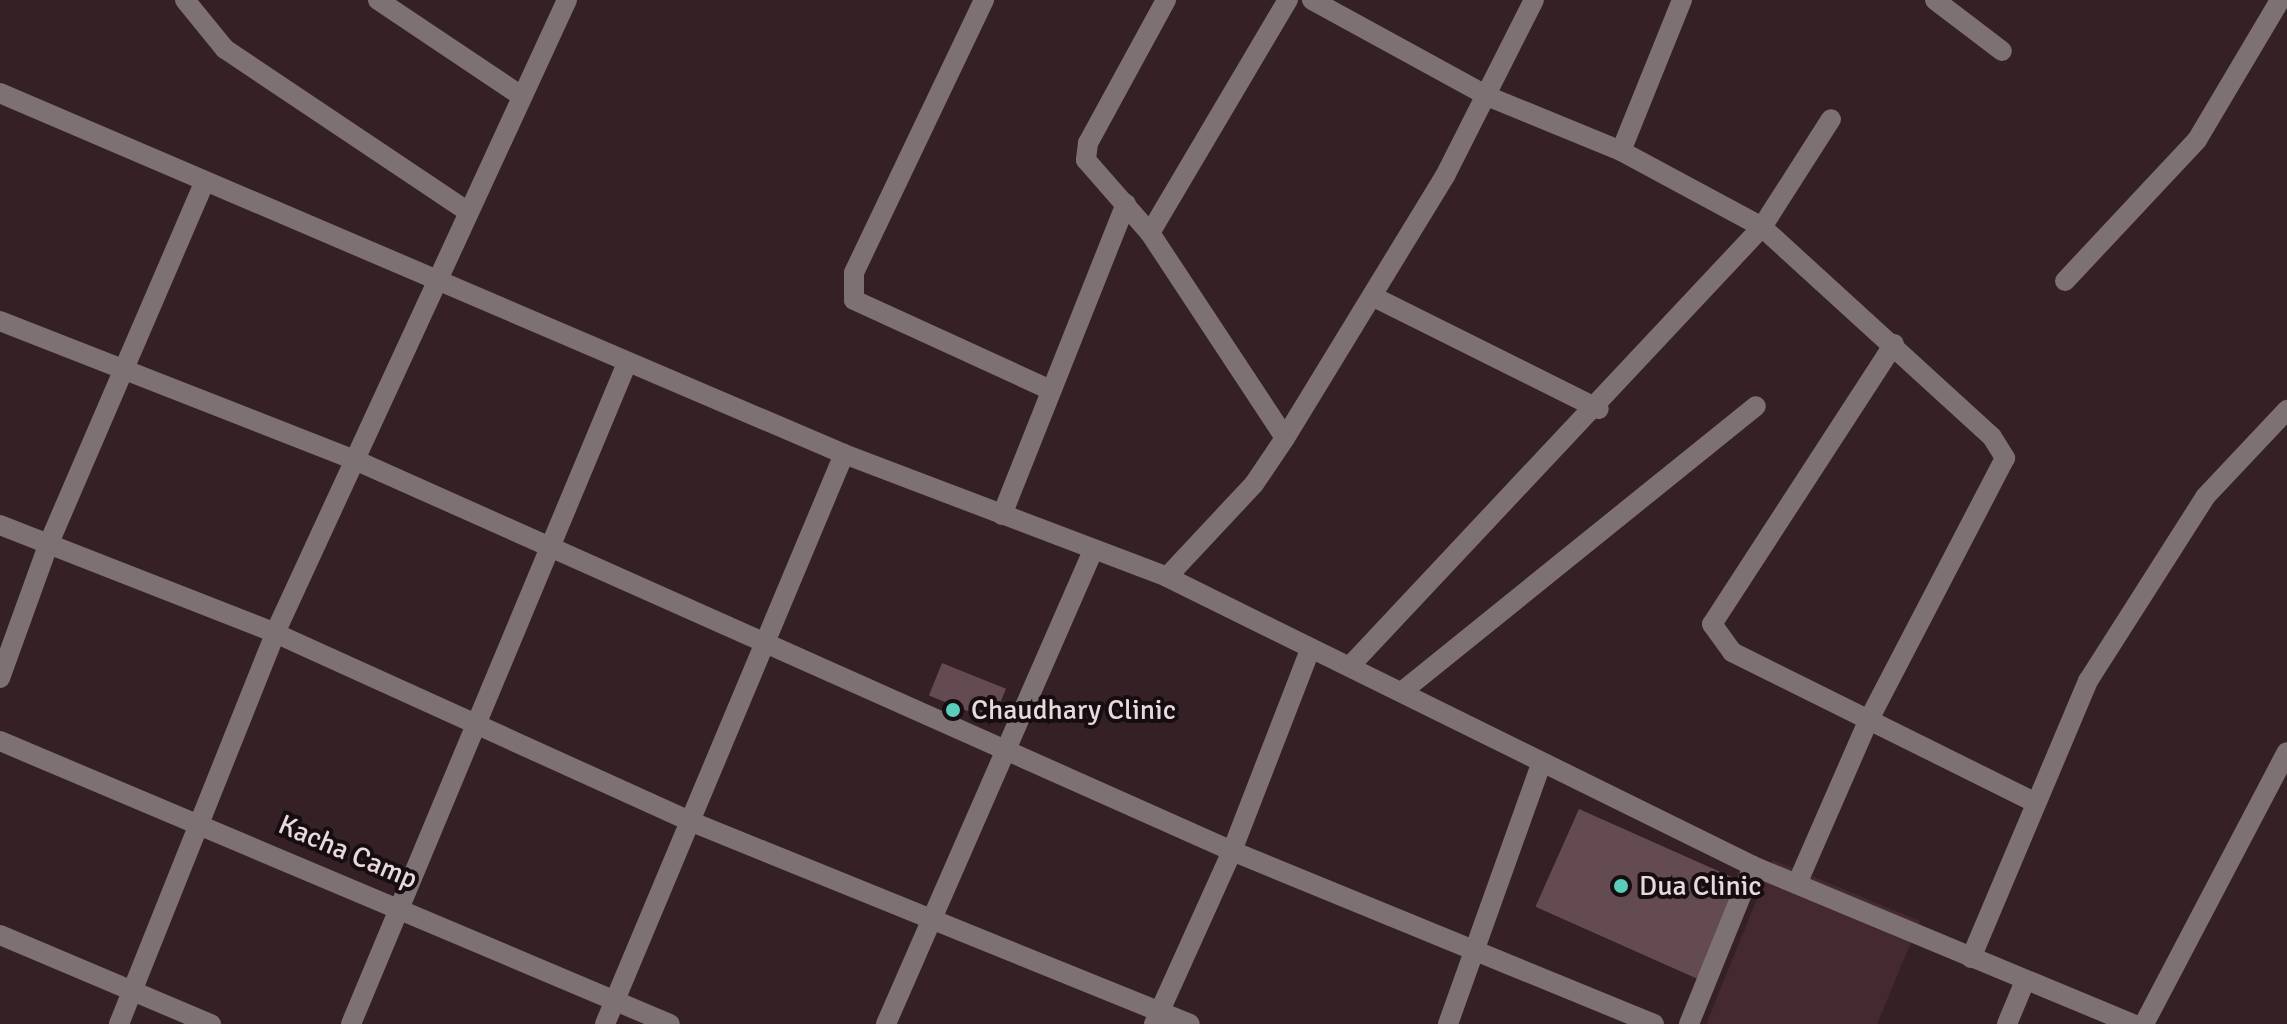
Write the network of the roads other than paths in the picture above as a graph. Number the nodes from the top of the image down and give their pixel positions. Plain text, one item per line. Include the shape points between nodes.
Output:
1 (185, 0) edge
2 (378, 0) edge
3 (567, 0) edge
4 (984, 0) edge
5 (1166, 0) edge
6 (1288, 0) edge
7 (1312, 0) edge
8 (1534, 0) edge
9 (1682, 0) edge
10 (1935, 0) edge
11 (2280, 0) edge
12 (2002, 51) dead end
13 (0, 93) edge
14 (520, 95) junction
15 (1487, 96) junction
16 (1831, 119) dead end
17 (1621, 151) junction
18 (203, 185) junction
19 (1126, 204) junction
20 (464, 209) junction
21 (1762, 227) junction
22 (1150, 233) junction
23 (431, 281) junction
24 (2065, 281) dead end
25 (1374, 297) junction
26 (0, 321) edge
27 (1894, 344) junction
28 (627, 363) junction
29 (128, 370) junction
30 (1051, 390) junction
31 (1756, 406) dead end
32 (1599, 409) junction
33 (2287, 410) edge
34 (1285, 438) junction
35 (844, 454) junction
36 (355, 460) junction
37 (1002, 515) junction
38 (0, 525) edge
39 (49, 543) junction
40 (550, 548) junction
41 (1092, 553) junction
42 (1167, 577) junction
43 (275, 633) junction
44 (764, 642) junction
45 (1309, 652) junction
46 (1350, 666) junction
47 (0, 678) edge
48 (1404, 690) junction
49 (1869, 719) junction
50 (477, 726) junction
51 (0, 741) edge
52 (1006, 749) junction
53 (2287, 752) edge
54 (1541, 764) junction
55 (2036, 803) junction
56 (692, 822) junction
57 (204, 823) junction
58 (1232, 851) junction
59 (1753, 866) junction
60 (1797, 884) junction
61 (403, 905) junction
62 (926, 920) junction
63 (0, 935) edge
64 (1478, 953) junction
65 (1971, 958) junction
66 (2025, 981) junction
67 (132, 990) junction
68 (617, 997) junction
69 (1156, 1017) edge
70 (119, 1024) edge
71 (211, 1024) edge
72 (351, 1024) edge
73 (605, 1024) edge
74 (670, 1024) edge
75 (886, 1024) edge
76 (1190, 1024) edge
77 (1448, 1024) edge
78 (1654, 1024) edge
79 (1689, 1024) edge
80 (2007, 1024) edge
81 (2133, 1024) edge
82 (2144, 1024) edge

1 - 20 street via 225,49
2 - 14 street
3 - 14 street
4 - 30 street via 854,273 854,300
5 - 19 street via 1088,143 1086,160
6 - 22 street
7 - 15 street
8 - 15 street
9 - 17 street
10 - 12 street
11 - 24 street via 2197,140
13 - 18 street
14 - 20 street
15 - 17 street
15 - 25 street
16 - 21 street
17 - 21 street
18 - 23 street
18 - 29 street
19 - 22 street
19 - 30 street
20 - 23 street
21 - 27 street
21 - 32 street
22 - 34 street
23 - 28 street
23 - 36 street
25 - 32 street
25 - 34 street
26 - 29 street
27 - 49 street via 1992,437 2005,458
27 - 49 street via 1712,624 1732,652
28 - 35 street
28 - 40 street
29 - 36 street
29 - 39 street
30 - 37 street
31 - 48 street
32 - 46 street
33 - 55 street via 2229,466 2196,510 2088,681
34 - 42 street via 1254,484
35 - 37 street
35 - 44 street
36 - 40 street
36 - 43 street
37 - 41 street
38 - 39 street
39 - 43 street
39 - 47 street
40 - 44 street
40 - 50 street
41 - 42 street
41 - 52 street
42 - 45 street
43 - 50 street
43 - 57 street
44 - 52 street
44 - 56 street
45 - 46 street
45 - 58 street
46 - 48 street
48 - 54 street
49 - 55 street
49 - 60 street
50 - 56 street
50 - 61 street
51 - 57 street, Kacha Camp
52 - 58 street
52 - 62 street
53 - 82 street
54 - 59 street
54 - 64 street
55 - 65 street
56 - 62 street
56 - 68 street
57 - 61 street, Kacha Camp
57 - 67 street
58 - 64 street
58 - 69 street
59 - 60 street
59 - 79 street
60 - 65 street
61 - 68 street, Kacha Camp
61 - 72 street
62 - 69 street
62 - 75 street
63 - 67 street
64 - 77 street
64 - 78 street
65 - 66 street
66 - 80 street
66 - 81 street
67 - 70 street
67 - 71 street
68 - 73 street
68 - 74 street, Kacha Camp
69 - 76 street

